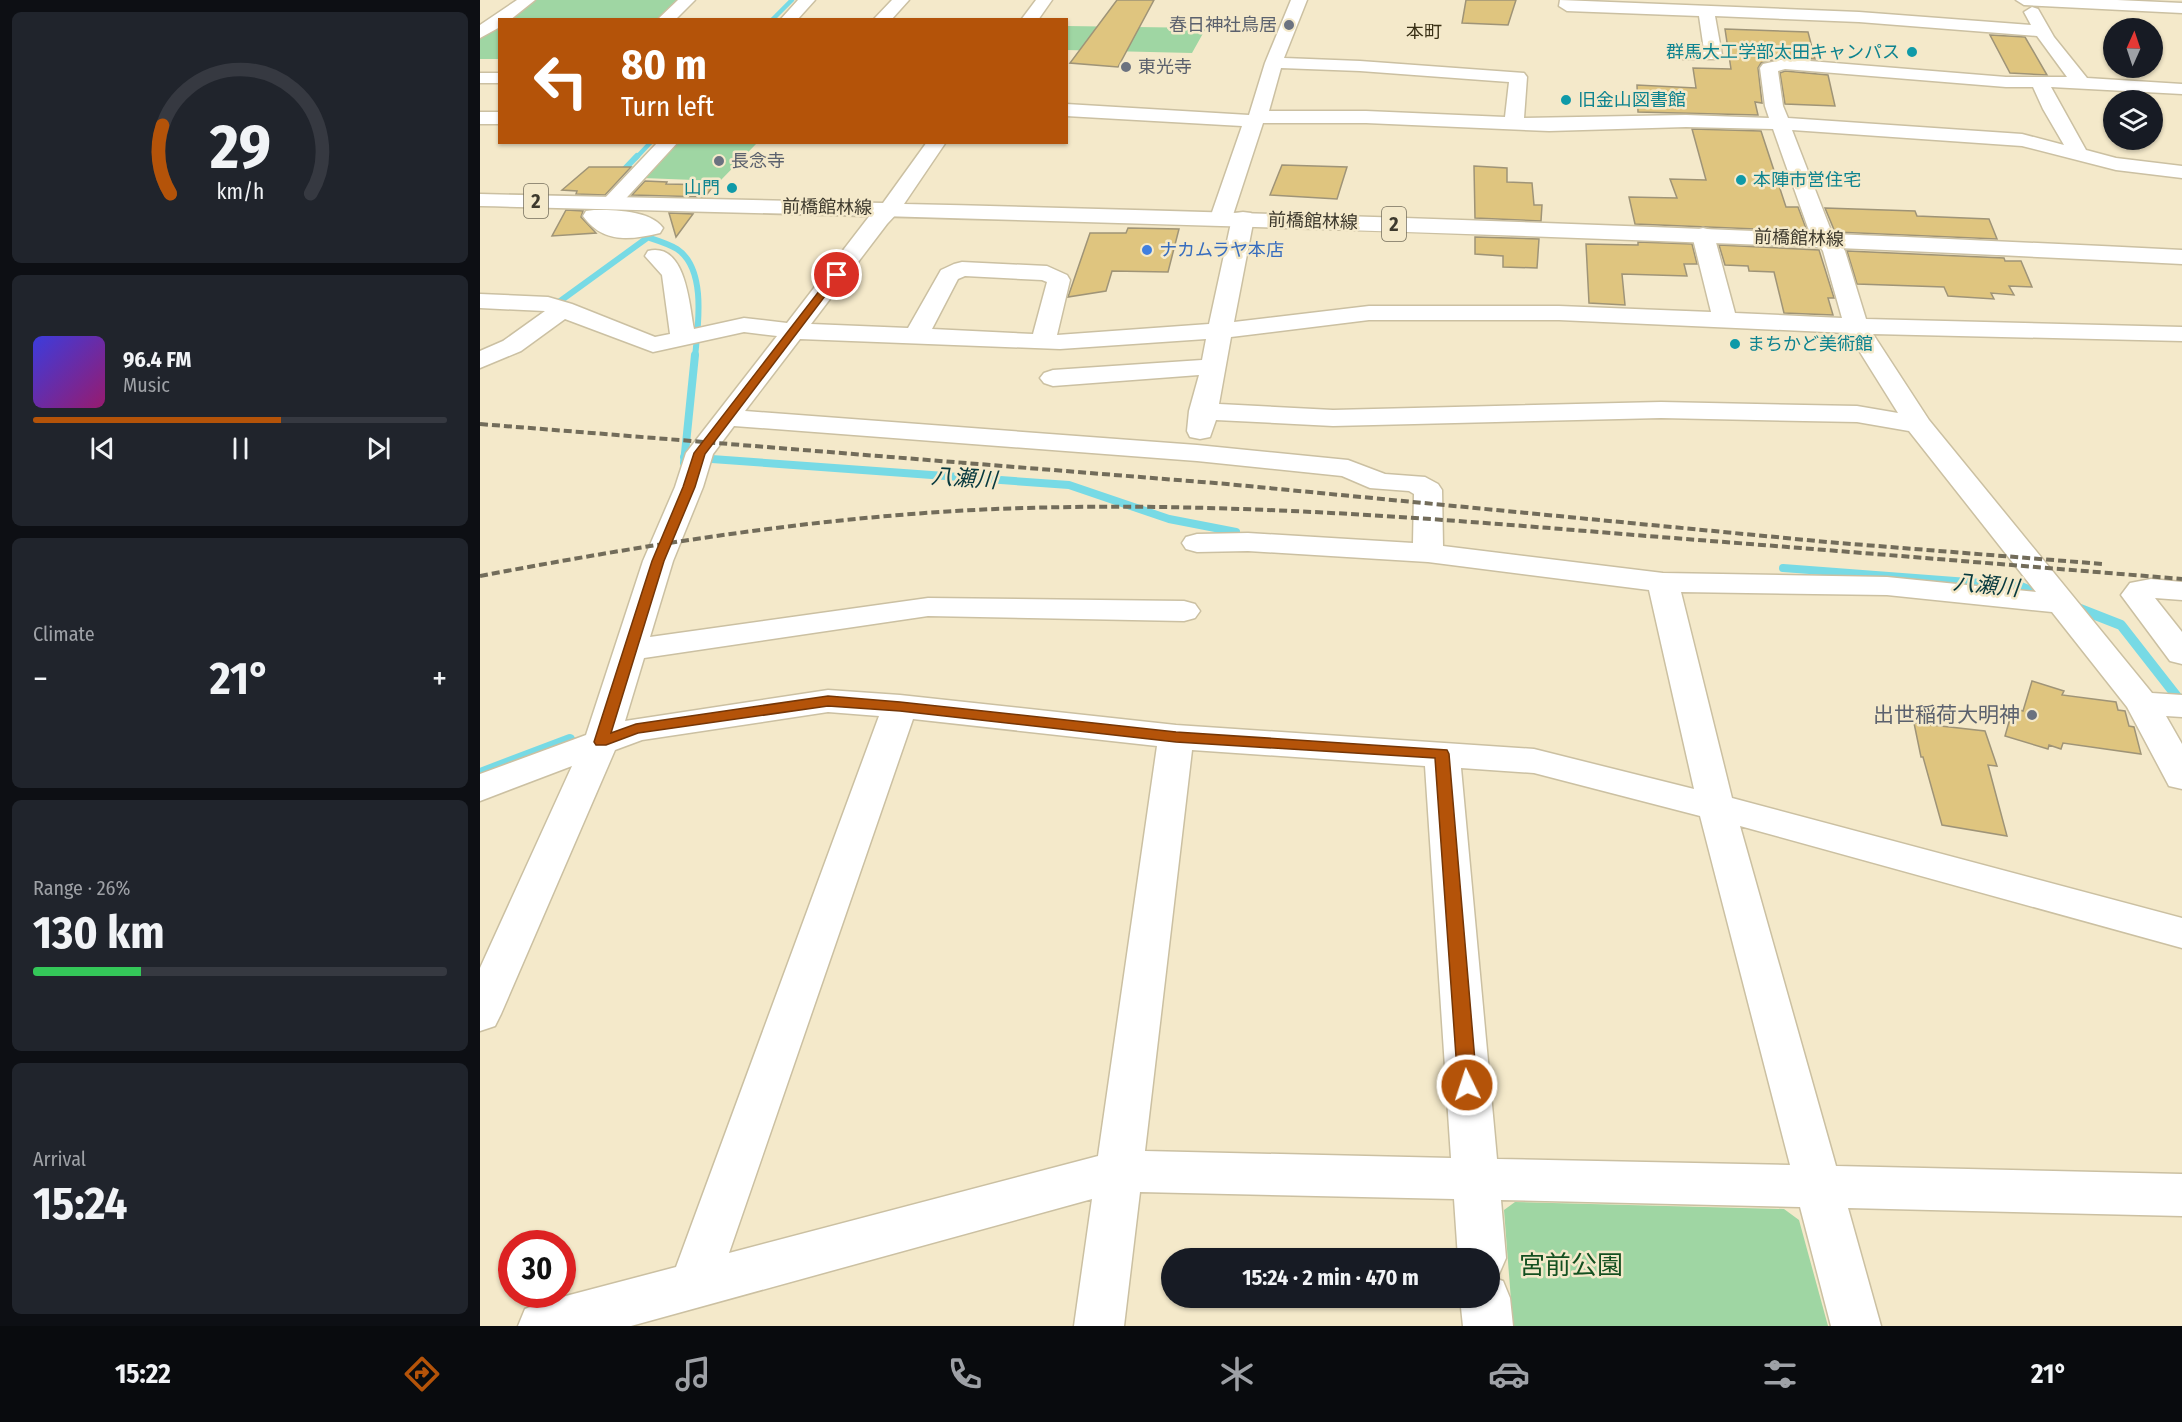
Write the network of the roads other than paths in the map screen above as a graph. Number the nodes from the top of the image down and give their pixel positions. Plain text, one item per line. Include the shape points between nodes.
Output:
1 (527, 0) edge
2 (687, 0) edge
3 (807, 0) edge
4 (901, 0) edge
5 (1044, 0) edge
6 (1299, 0) edge
7 (1568, 0) edge
8 (2024, 0) edge
9 (2182, 8) edge
10 (1706, 11) junction
11 (480, 15) edge
12 (505, 15) junction
13 (501, 18) edge
14 (667, 18) edge
15 (790, 18) edge
16 (883, 18) edge
17 (1030, 18) edge
18 (498, 20) edge
19 (2042, 31) junction
20 (480, 33) edge
21 (1678, 54) dead end
22 (1274, 63) junction
23 (480, 78) edge
24 (498, 78) edge
25 (2040, 82) junction
26 (2081, 83) junction
27 (2182, 89) edge
28 (1068, 110) edge
29 (480, 118) edge
30 (498, 118) edge
31 (1256, 119) junction
32 (1780, 123) junction
33 (1514, 124) junction
34 (667, 144) edge
35 (936, 144) edge
36 (2077, 154) junction
37 (2182, 172) edge
38 (480, 200) edge
39 (601, 206) junction
40 (890, 209) junction
41 (1232, 218) junction
42 (1702, 235) junction
43 (1826, 239) junction
44 (656, 256) dead end
45 (2182, 257) edge
46 (480, 301) edge
47 (556, 307) junction
48 (1725, 321) junction
49 (1856, 326) junction
50 (795, 331) junction
51 (1220, 331) junction
52 (2182, 334) edge
53 (916, 336) junction
54 (683, 339) junction
55 (1040, 341) junction
56 (480, 360) edge
57 (1212, 369) junction
58 (1053, 378) dead end
59 (1202, 411) junction
60 (727, 418) junction
61 (1918, 424) junction
62 (1197, 453) junction
63 (1197, 543) dead end
64 (1428, 553) junction
65 (1663, 582) junction
66 (2182, 591) edge
67 (2062, 604) junction
68 (1184, 611) dead end
69 (631, 650) junction
70 (2182, 654) edge
71 (2162, 704) edge
72 (900, 706) junction
73 (1176, 737) junction
74 (601, 742) junction
75 (1442, 754) junction
76 (2182, 777) edge
77 (480, 788) edge
78 (1716, 807) junction
79 (2182, 933) edge
80 (480, 1014) edge
81 (1119, 1171) junction
82 (1475, 1180) junction
83 (1819, 1188) junction
84 (2182, 1195) edge
85 (1481, 1248) edge
86 (694, 1284) junction
87 (1486, 1308) edge
88 (554, 1324) edge
89 (1099, 1326) edge
90 (1488, 1326) edge
91 (1856, 1326) edge

1 - 12 street
2 - 14 street
3 - 15 street
4 - 16 street
5 - 17 street
6 - 22 street
7 - 10 street via 1567,6
8 - 9 street
8 - 19 street
10 - 19 street via 1859,17
10 - 21 street via 1713,56
11 - 12 street
12 - 13 street
18 - 20 street
19 - 26 street
22 - 31 street
22 - 33 street via 1518,77
23 - 24 street
25 - 26 street
25 - 32 street via 1774,65 1768,68
25 - 36 street
26 - 27 street
28 - 31 street
29 - 30 street
31 - 33 street via 1366,117
31 - 41 street
32 - 33 street
32 - 36 street via 2022,140
32 - 43 street
34 - 39 street
35 - 40 street
36 - 37 street via 2116,164
38 - 39 street, 前橋館林線 / 2
39 - 40 street, 前橋館林線 / 2 via 663,215
40 - 41 street, 前橋館林線 / 2
40 - 50 street
41 - 42 street, 前橋館林線 / 2
41 - 51 street
42 - 43 street, 前橋館林線 / 2
42 - 48 street
43 - 45 street, 前橋館林線 / 2
43 - 49 street via 1834,251
44 - 54 street via 673,274
46 - 47 street
47 - 54 street via 653,345
47 - 56 street via 512,346
48 - 49 street
48 - 51 street via 1559,313 1369,313
49 - 52 street
49 - 61 street
50 - 53 street
50 - 54 street via 753,326
50 - 60 street
51 - 55 street
51 - 57 street
53 - 55 street
53 - 55 street via 948,275 962,269 1047,273 1059,280
57 - 58 street
57 - 59 street
59 - 61 street via 1333,418 1661,410 1857,414
59 - 62 street
60 - 62 street
60 - 69 street via 700,453 658,561
61 - 67 street
62 - 64 street via 1348,468 1380,482 1425,487
63 - 64 street via 1248,542
64 - 65 street
65 - 67 street via 1887,586
65 - 78 street
66 - 70 street via 2151,588 2141,590 2138,596
67 - 71 street via 2108,658
68 - 69 street via 928,607
69 - 74 street
71 - 76 street
72 - 73 street
72 - 74 street via 828,701 636,729
72 - 86 street
73 - 75 street
73 - 81 street
74 - 77 street
74 - 80 street
75 - 78 street via 1534,761
75 - 82 street
78 - 79 street
78 - 83 street
81 - 82 street
81 - 86 street
81 - 89 street
82 - 83 street
82 - 85 street
83 - 84 street
83 - 91 street
86 - 88 street
87 - 90 street

